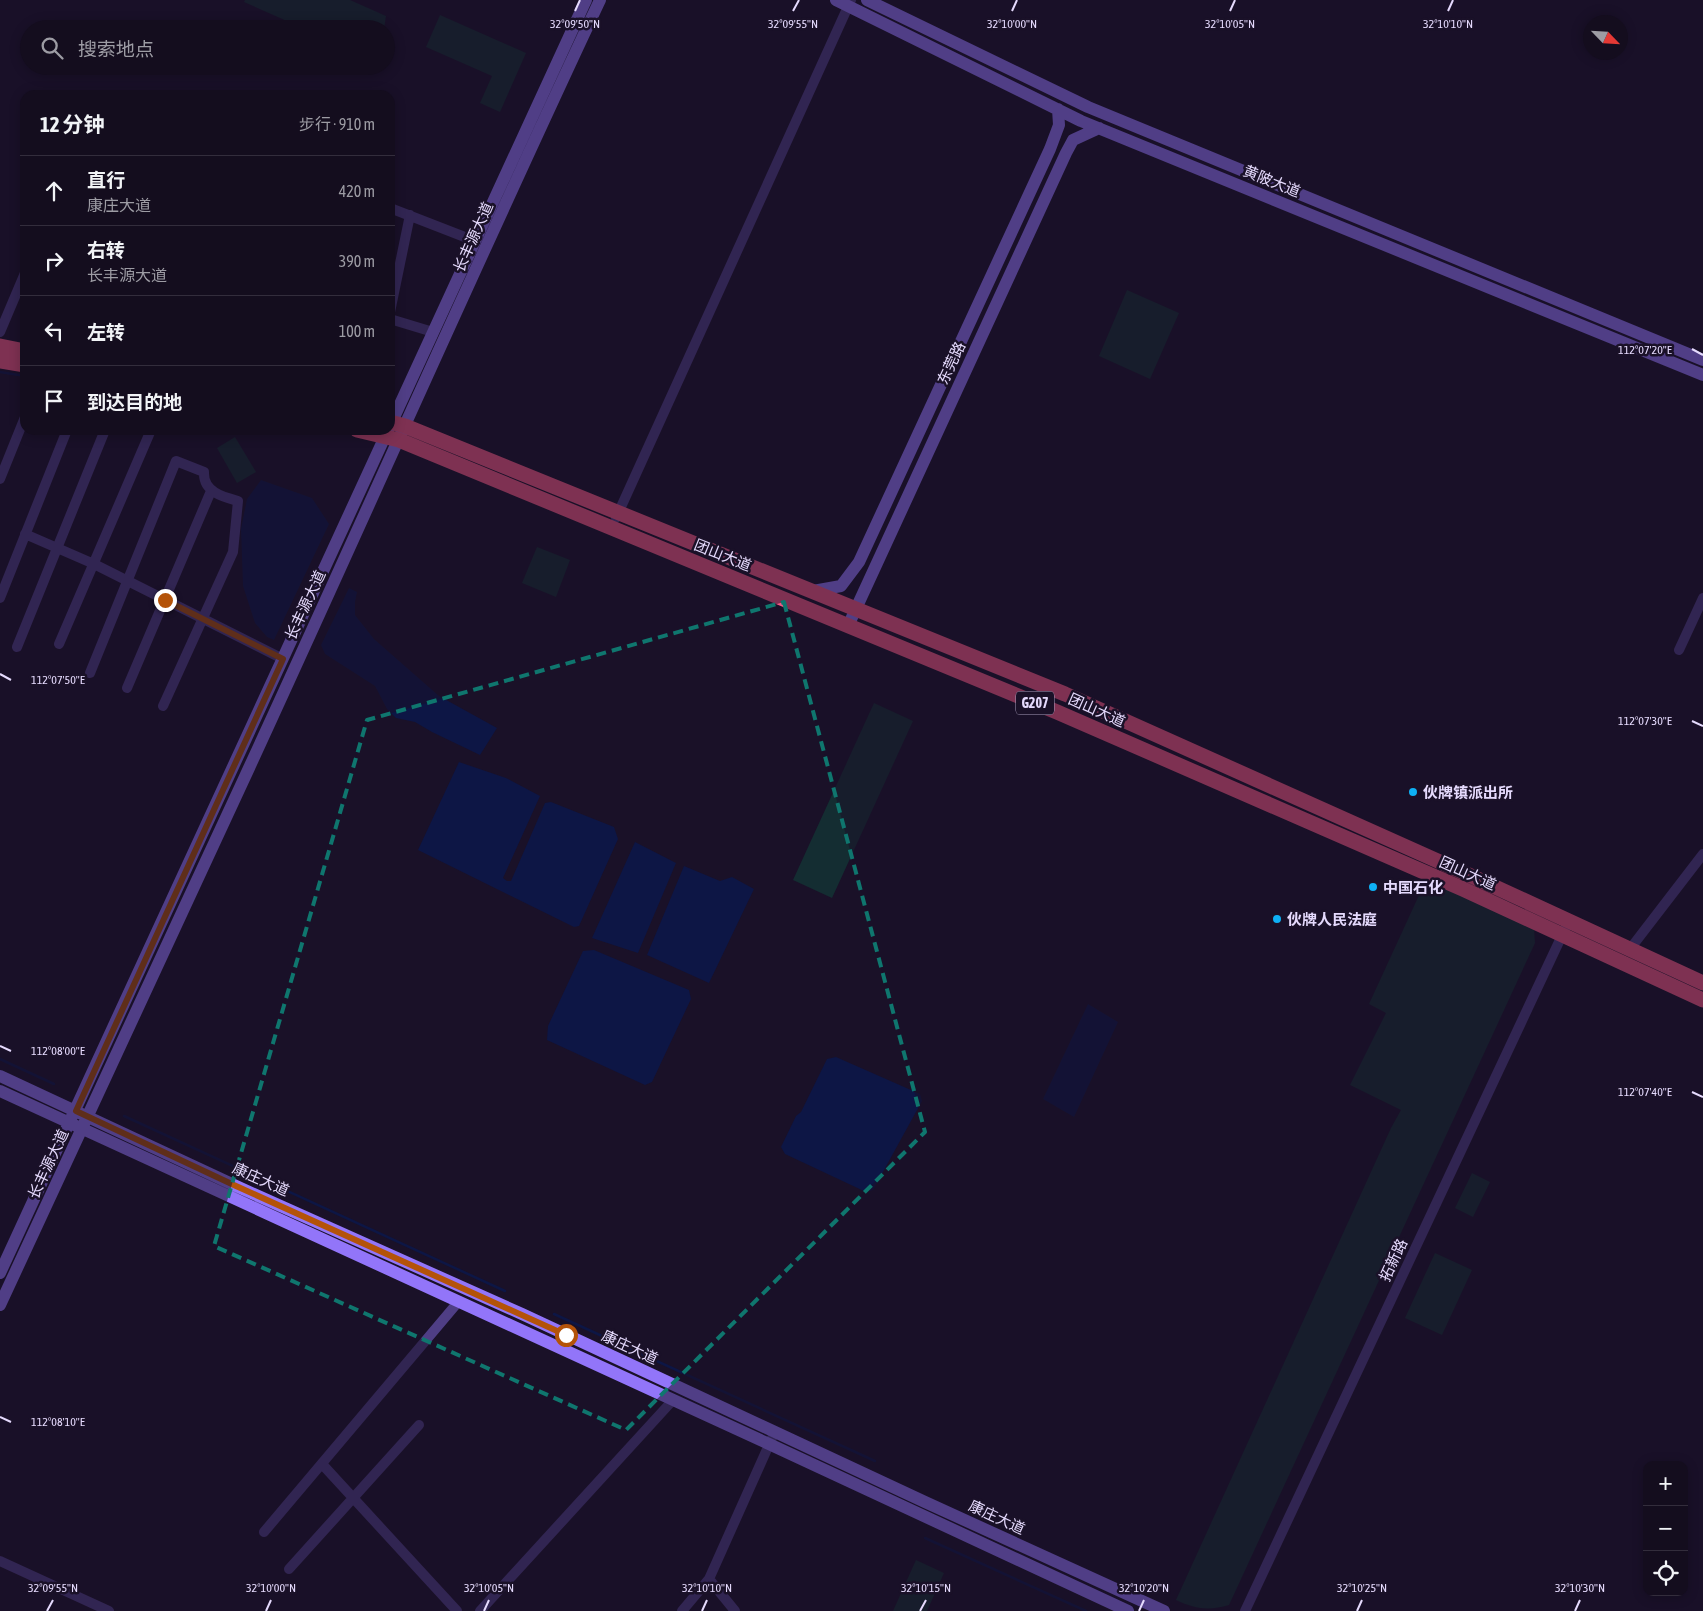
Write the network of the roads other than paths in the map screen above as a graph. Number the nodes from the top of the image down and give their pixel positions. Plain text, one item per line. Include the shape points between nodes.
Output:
1 (586, 0) edge
2 (600, 0) edge
3 (836, 0) edge
4 (867, 0) edge
5 (850, 3) edge
6 (1058, 110) junction
7 (1099, 128) junction
8 (395, 210) edge
9 (410, 215) junction
10 (475, 241) junction
11 (395, 288) edge
12 (20, 296) edge
13 (395, 321) edge
14 (0, 332) edge
15 (433, 332) junction
16 (0, 346) edge
17 (20, 350) edge
18 (1703, 360) edge
19 (0, 361) edge
20 (20, 365) edge
21 (1703, 375) edge
22 (395, 424) edge
23 (395, 425) edge
24 (20, 429) edge
25 (395, 430) edge
26 (395, 430) edge
27 (65, 435) edge
28 (103, 435) edge
29 (149, 435) edge
30 (390, 435) edge
31 (390, 435) edge
32 (0, 479) edge
33 (211, 490) junction
34 (618, 512) junction
35 (612, 528) junction
36 (25, 534) junction
37 (57, 548) junction
38 (94, 564) junction
39 (127, 581) junction
40 (813, 591) junction
41 (0, 598) edge
42 (1703, 598) edge
43 (165, 600) junction
44 (856, 609) junction
45 (203, 619) junction
46 (848, 626) junction
47 (59, 644) dead end
48 (17, 647) dead end
49 (1679, 650) dead end
50 (283, 659) junction
51 (90, 673) dead end
52 (128, 688) dead end
53 (164, 706) dead end
54 (1703, 854) edge
55 (1568, 922) junction
56 (1562, 936) junction
57 (1630, 949) junction
58 (1703, 983) edge
59 (1703, 1000) edge
60 (0, 1076) edge
61 (0, 1091) edge
62 (76, 1111) junction
63 (89, 1117) junction
64 (70, 1123) junction
65 (83, 1129) junction
66 (0, 1273) edge
67 (459, 1301) junction
68 (0, 1305) edge
69 (673, 1400) junction
70 (420, 1424) dead end
71 (775, 1432) junction
72 (769, 1444) junction
73 (322, 1464) junction
74 (353, 1497) junction
75 (264, 1532) dead end
76 (0, 1561) edge
77 (289, 1569) dead end
78 (709, 1579) junction
79 (109, 1611) edge
80 (457, 1611) edge
81 (480, 1611) edge
82 (682, 1611) edge
83 (735, 1611) edge
84 (1128, 1611) edge
85 (1164, 1611) edge
86 (1245, 1611) edge

1 - 10 main road, 长丰源大道
2 - 23 main road, 长丰源大道
3 - 5 main road, 黄陂大道
4 - 18 main road, 黄陂大道 via 1088,107
5 - 6 main road, 黄陂大道
5 - 34 street
6 - 7 main road, 黄陂大道
6 - 40 main road, 东莞路 via 1059,125 1050,149 859,562 841,586
7 - 21 main road, 黄陂大道
7 - 44 main road, 东莞路 via 1073,140 1066,153
8 - 9 street
9 - 10 street
9 - 11 street
10 - 15 main road, 长丰源大道
12 - 14 street
13 - 15 street
15 - 22 main road, 长丰源大道
16 - 17 highway
19 - 20 highway
24 - 32 street
25 - 34 highway, 团山大道 / G207
26 - 35 highway, 团山大道 / G207
27 - 36 street
28 - 37 street
29 - 38 street
30 - 50 main road, 长丰源大道
31 - 63 main road, 长丰源大道
33 - 39 street via 204,480 204,472 176,461
33 - 43 street
33 - 45 street via 238,501 233,552
34 - 35 street
34 - 40 highway, 团山大道 / G207
35 - 46 highway, 团山大道 / G207
36 - 37 street
36 - 41 street
37 - 38 street
37 - 48 street
38 - 39 street
38 - 47 street
39 - 43 street
39 - 51 street
40 - 44 highway, 团山大道 / G207
42 - 49 street
43 - 45 street
43 - 52 street
44 - 46 main road, 东莞路
44 - 55 highway, 团山大道 / G207 via 1065,694
45 - 50 street
45 - 53 street
46 - 56 highway, 团山大道 / G207 via 1057,712 1463,889
50 - 62 main road, 长丰源大道
54 - 57 street
55 - 56 street, 拓新路
55 - 57 highway, 团山大道 / G207
56 - 59 highway, 团山大道 / G207
56 - 86 street, 拓新路
57 - 58 highway, 团山大道 / G207
60 - 62 main road, 康庄大道
61 - 64 main road, 康庄大道
62 - 63 main road, 康庄大道
62 - 64 main road, 长丰源大道
63 - 65 main road, 长丰源大道
63 - 71 main road, 康庄大道
64 - 65 main road, 康庄大道
64 - 66 main road, 长丰源大道
65 - 67 main road, 康庄大道
65 - 68 main road, 长丰源大道
67 - 69 main road, 康庄大道
67 - 73 street
69 - 72 main road, 康庄大道
69 - 81 street
70 - 74 street
71 - 72 street
71 - 85 main road, 康庄大道
72 - 78 street
72 - 84 main road, 康庄大道
73 - 74 street
73 - 75 street
74 - 77 street
74 - 80 street
76 - 79 street
78 - 82 street
78 - 83 street

